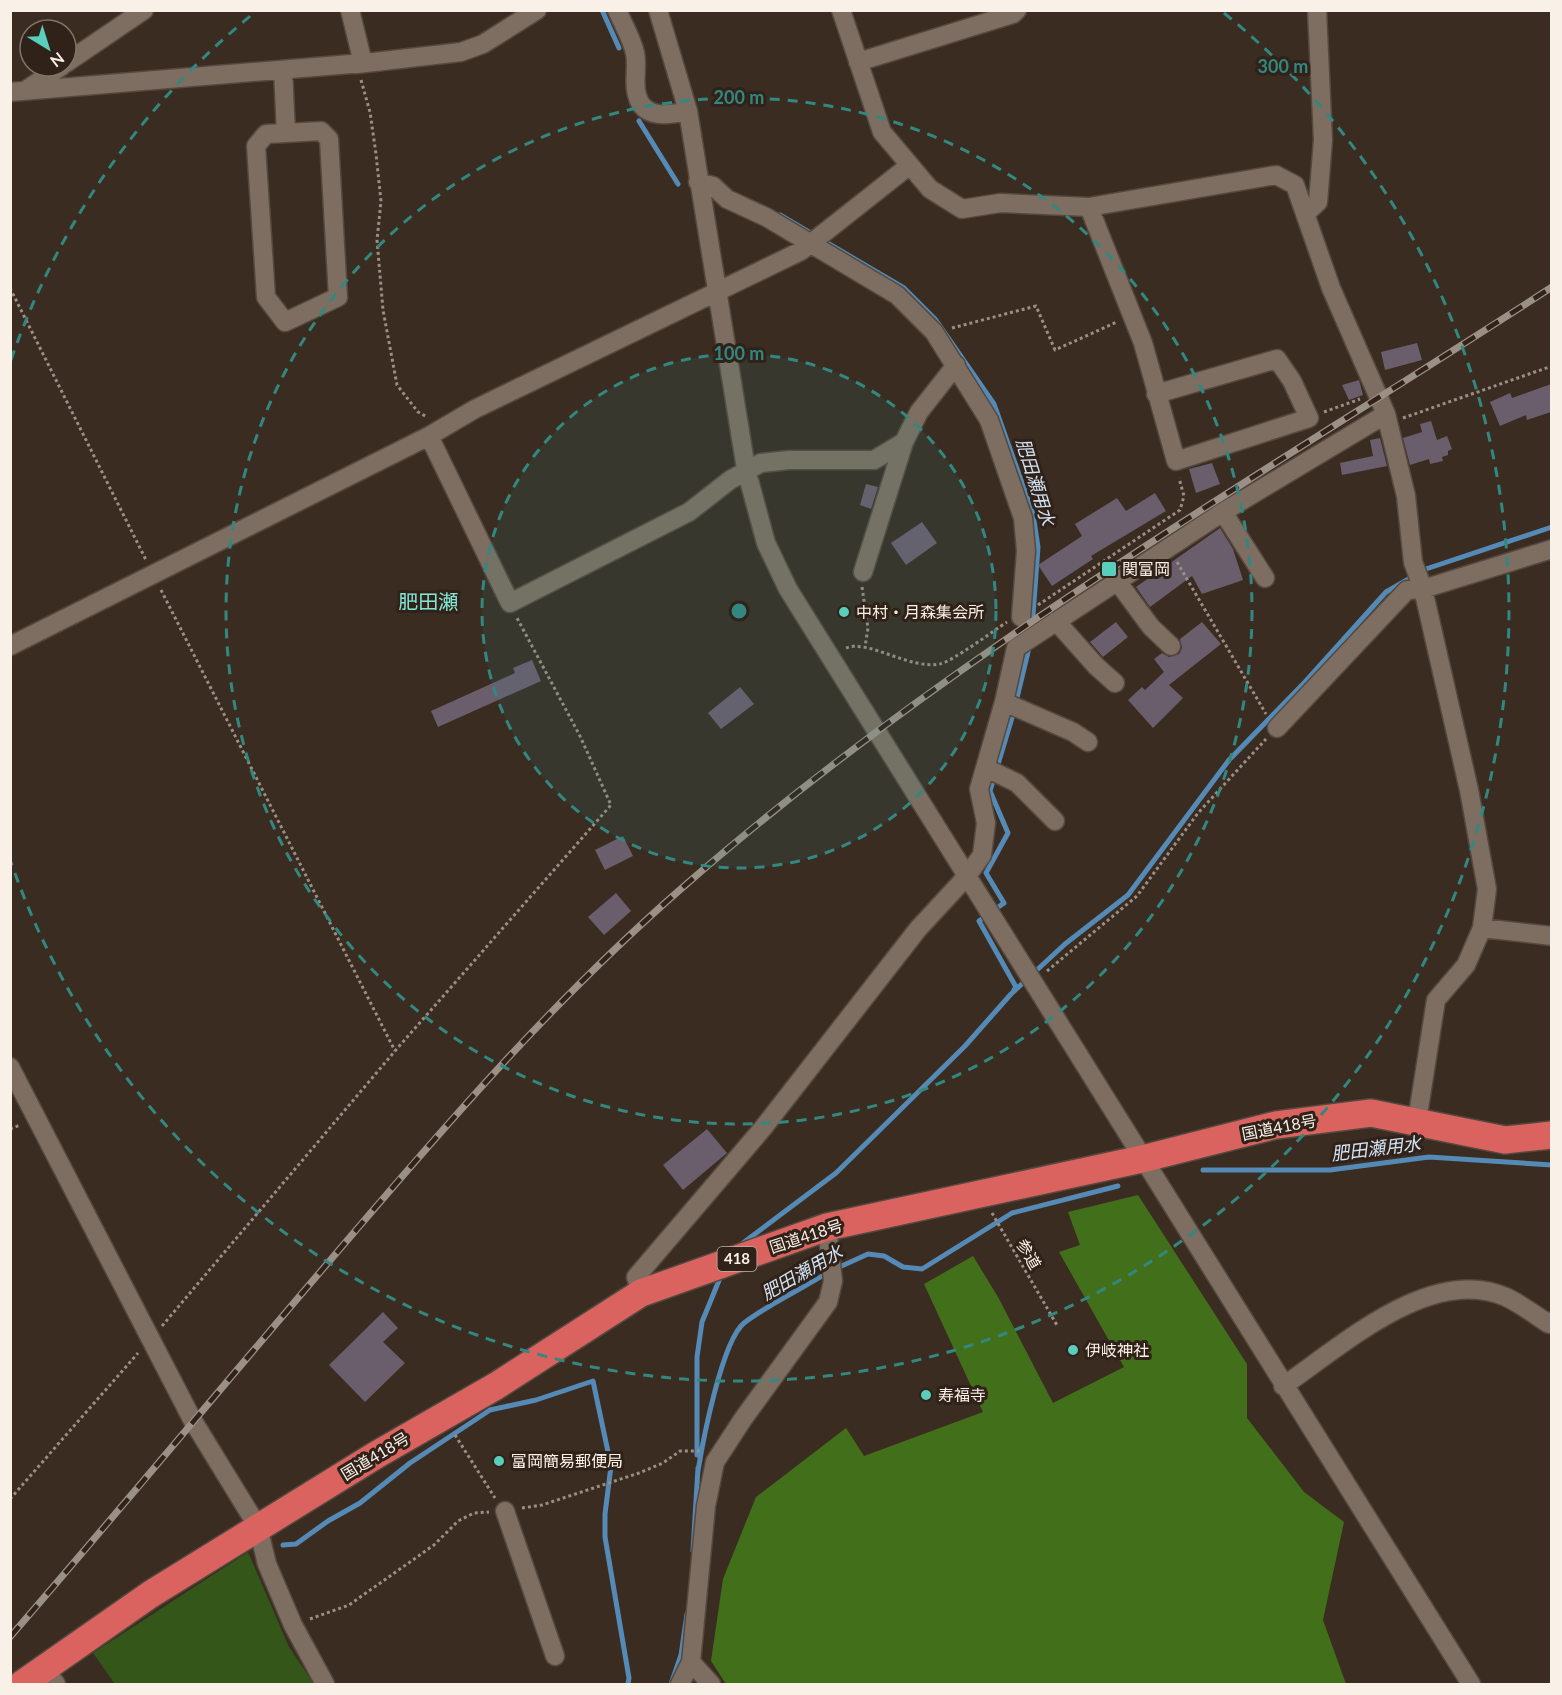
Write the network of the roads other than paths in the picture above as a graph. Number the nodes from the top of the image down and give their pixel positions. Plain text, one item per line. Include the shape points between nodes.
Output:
1 (144, 10) edge
2 (350, 10) edge
3 (537, 10) edge
4 (616, 10) edge
5 (658, 10) edge
6 (841, 10) edge
7 (1017, 10) edge
8 (1317, 10) edge
9 (78, 55) edge
10 (858, 62) junction
11 (360, 64) junction
12 (283, 69) junction
13 (43, 78) edge
14 (15, 95) edge
15 (688, 111) junction
16 (286, 133) junction
17 (910, 165) junction
18 (698, 182) junction
19 (1089, 207) junction
20 (1306, 213) junction
21 (811, 244) junction
22 (718, 291) junction
23 (956, 365) junction
24 (1156, 394) junction
25 (1388, 419) junction
26 (429, 436) junction
27 (904, 442) junction
28 (746, 469) junction
29 (1223, 512) junction
30 (1551, 549) edge
31 (863, 572) road end
32 (1265, 578) dead end
33 (1116, 581) junction
34 (1423, 590) junction
35 (1021, 616) road end
36 (1056, 621) junction
37 (10, 646) edge
38 (1171, 646) dead end
39 (1115, 683) dead end
40 (1004, 702) junction
41 (1277, 728) road end
42 (1088, 742) dead end
43 (986, 768) junction
44 (1055, 821) dead end
45 (967, 876) junction
46 (1482, 928) junction
47 (1551, 936) edge
48 (10, 1067) edge
49 (1417, 1120) junction
50 (1551, 1135) edge
51 (1142, 1159) junction
52 (827, 1227) junction
53 (641, 1293) junction
54 (1551, 1324) edge
55 (1283, 1386) junction
56 (505, 1511) road end
57 (258, 1527) junction
58 (555, 1656) dead end
59 (692, 1662) junction
60 (50, 1676) edge
61 (22, 1684) edge
62 (325, 1684) edge
63 (680, 1684) edge
64 (711, 1684) edge
65 (1471, 1684) edge

1 - 9 street
2 - 11 street
3 - 11 street via 483,44 461,52
4 - 15 street via 634,50 637,95 644,108 669,115
5 - 15 street
6 - 10 street
7 - 10 street
8 - 20 street via 1323,140 1318,202
10 - 17 street via 882,132
11 - 12 street
12 - 14 street
12 - 16 street
13 - 14 street
15 - 18 street
16 - 16 street via 321,131 329,139 338,297 285,322 266,297 256,146 266,134
17 - 19 street via 930,189 962,209 999,203
17 - 21 street
18 - 21 street via 713,186 727,199
18 - 22 street
19 - 20 street via 1276,175 1295,185
19 - 24 street via 1143,344
20 - 25 street via 1331,288
21 - 22 street
21 - 23 street via 897,295 934,332
22 - 26 street via 475,409
22 - 28 street
23 - 27 street via 919,412
23 - 35 street via 989,420 1023,518 1026,551
24 - 24 street via 1176,461 1309,418 1276,358
25 - 29 street
25 - 34 street via 1406,496 1413,562
26 - 28 street via 510,603 689,512
26 - 37 street
27 - 28 street via 874,460 789,460
27 - 31 street
28 - 45 street via 766,543 788,590
29 - 32 street
29 - 33 street
30 - 34 street
33 - 36 street
33 - 38 street
34 - 41 street via 1407,590
34 - 46 street via 1469,790 1487,889
36 - 39 street
36 - 40 street via 1016,648
40 - 42 street
40 - 43 street
43 - 44 street via 1017,783
43 - 45 street via 979,789 986,823 982,855
45 - 51 street
45 - 53 street via 918,929 763,1128 636,1277
46 - 47 street
46 - 49 street via 1466,965 1436,1000
48 - 57 street via 193,1421
49 - 50 highway, 国道418号 / 418 via 1504,1140
49 - 51 highway, 国道418号 / 418 via 1371,1113 1276,1125
51 - 52 highway, 国道418号 / 418
51 - 55 street
52 - 53 highway, 国道418号 / 418
52 - 59 street via 833,1281 828,1302 715,1462 706,1506
53 - 57 highway, 国道418号 / 418
54 - 55 street via 1506,1297 1469,1288 1433,1293 1394,1311
55 - 65 street
56 - 58 street
57 - 60 highway, 国道418号 / 418 via 152,1594
57 - 62 street via 271,1575
59 - 63 street
59 - 64 street
60 - 61 highway, 国道418号 / 418

